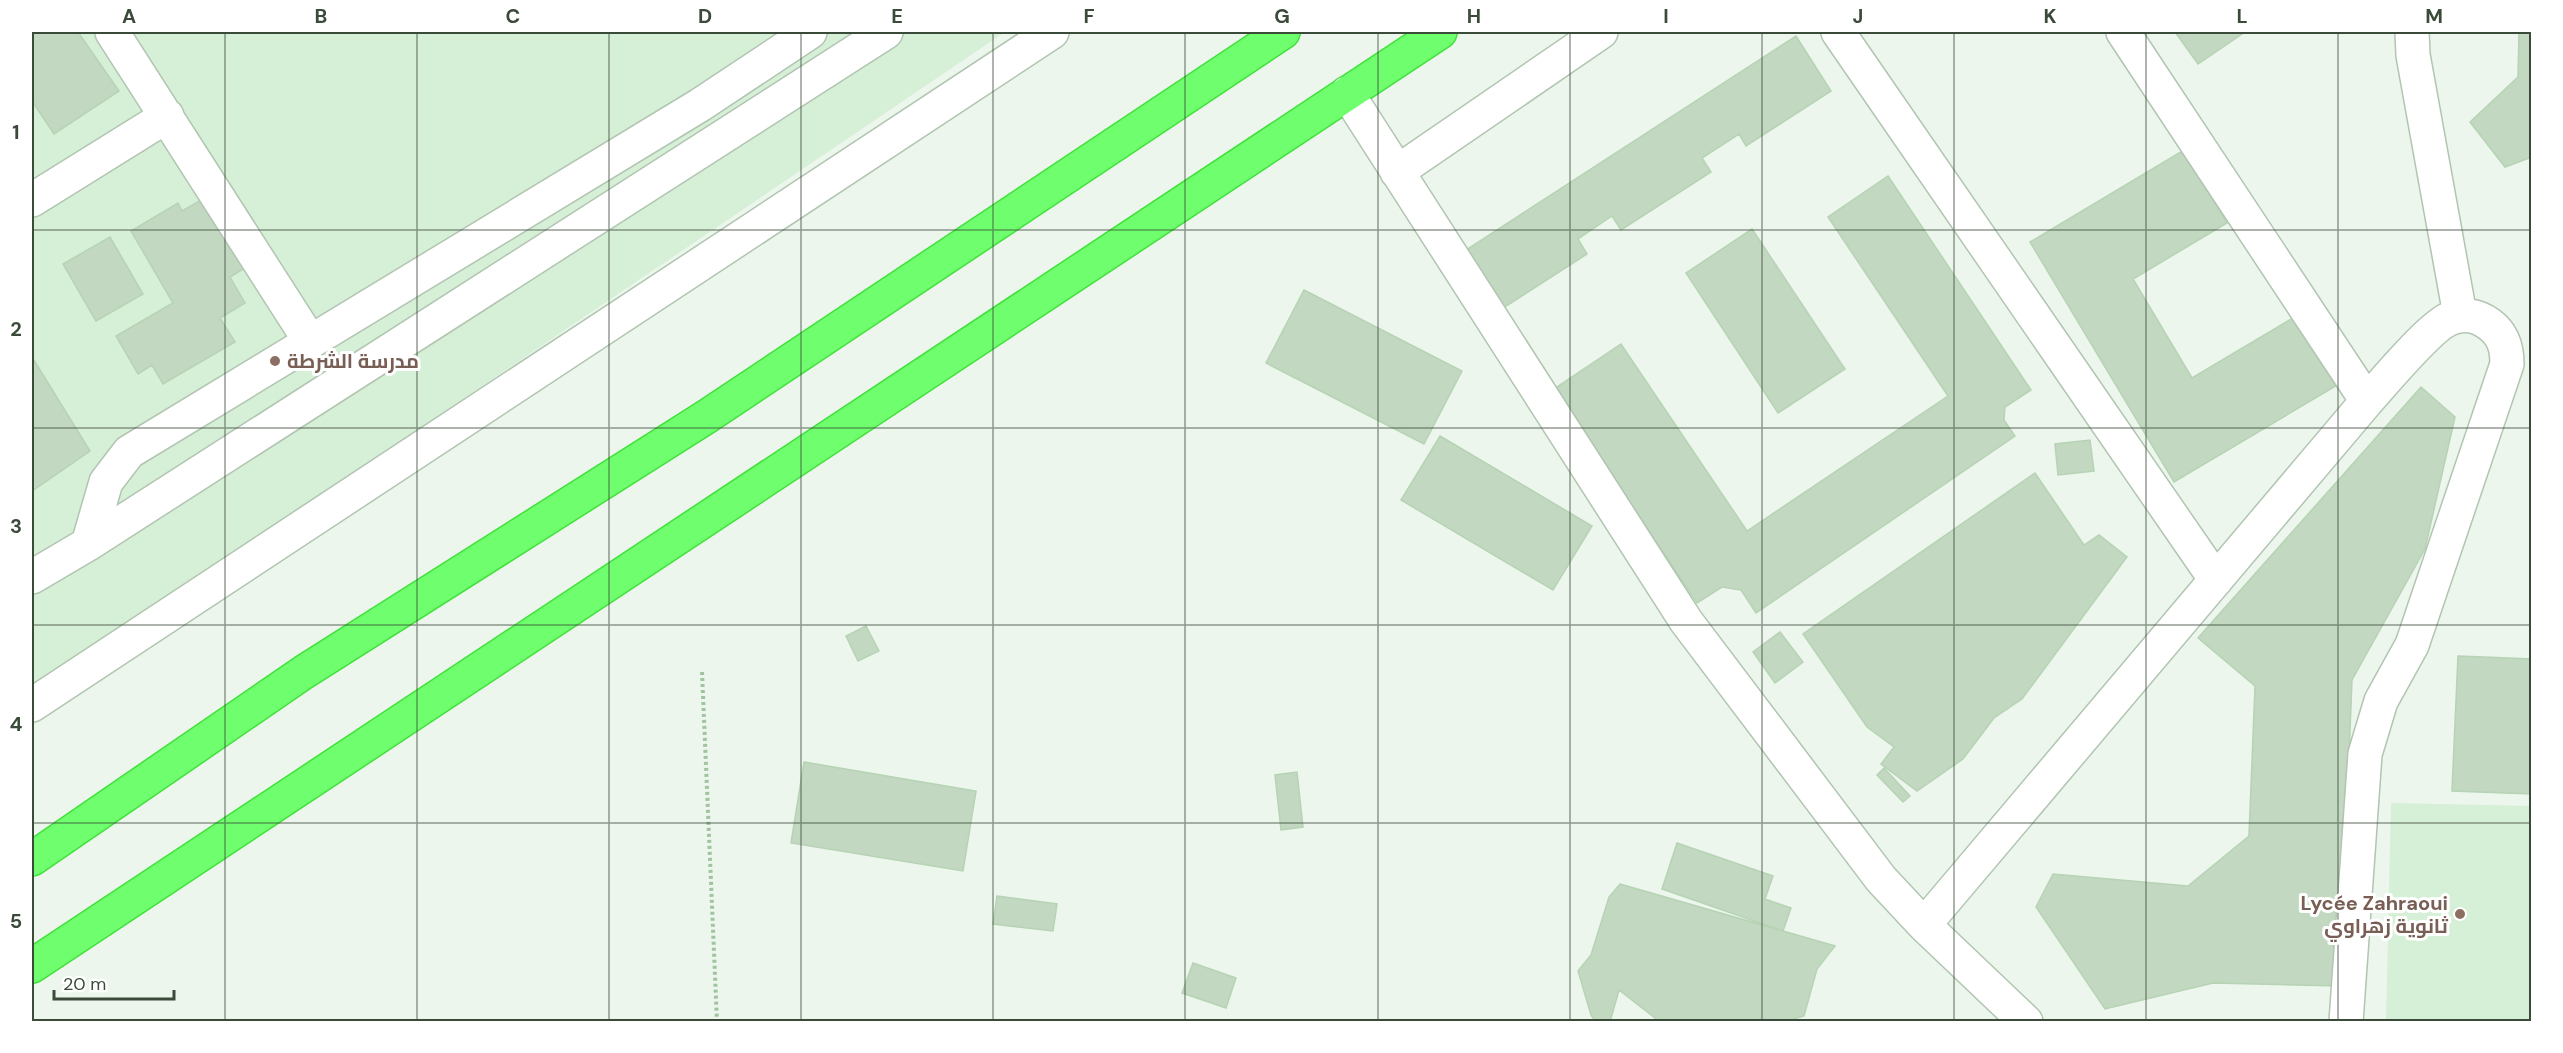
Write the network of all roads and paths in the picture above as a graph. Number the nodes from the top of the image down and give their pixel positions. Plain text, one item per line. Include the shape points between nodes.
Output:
1 (112, 32) edge
2 (810, 32) edge
3 (886, 32) edge
4 (1052, 32) edge
5 (1282, 32) edge
6 (1440, 32) edge
7 (1601, 32) edge
8 (1838, 32) edge
9 (2123, 32) edge
10 (2412, 32) edge
11 (1347, 93) junction
12 (166, 117) junction
13 (1397, 172) junction
14 (32, 200) edge
15 (2460, 315) junction
16 (310, 341) junction
17 (2367, 401) junction
18 (88, 544) junction
19 (32, 577) edge
20 (2216, 580) junction
21 (702, 672) dead end
22 (32, 705) edge
23 (32, 859) edge
24 (1924, 925) junction
25 (32, 966) edge
26 (717, 1022) edge
27 (2026, 1022) edge
28 (2346, 1022) edge

1 - 12 street
2 - 16 street via 700,105
3 - 18 street
4 - 22 street
5 - 23 highway via 706,417 304,672
6 - 11 highway
7 - 13 street
8 - 20 street
9 - 17 street
10 - 15 street
11 - 13 street
11 - 25 highway
12 - 14 street
12 - 16 street
13 - 24 street via 1686,621 1842,831
15 - 17 street via 2439,324
15 - 28 street via 2483,319 2494,327 2507,351 2507,364 2412,645 2371,726 2365,754
16 - 18 street via 129,452 106,482
17 - 20 street
18 - 19 street
20 - 24 street
21 - 26 path
24 - 27 street

